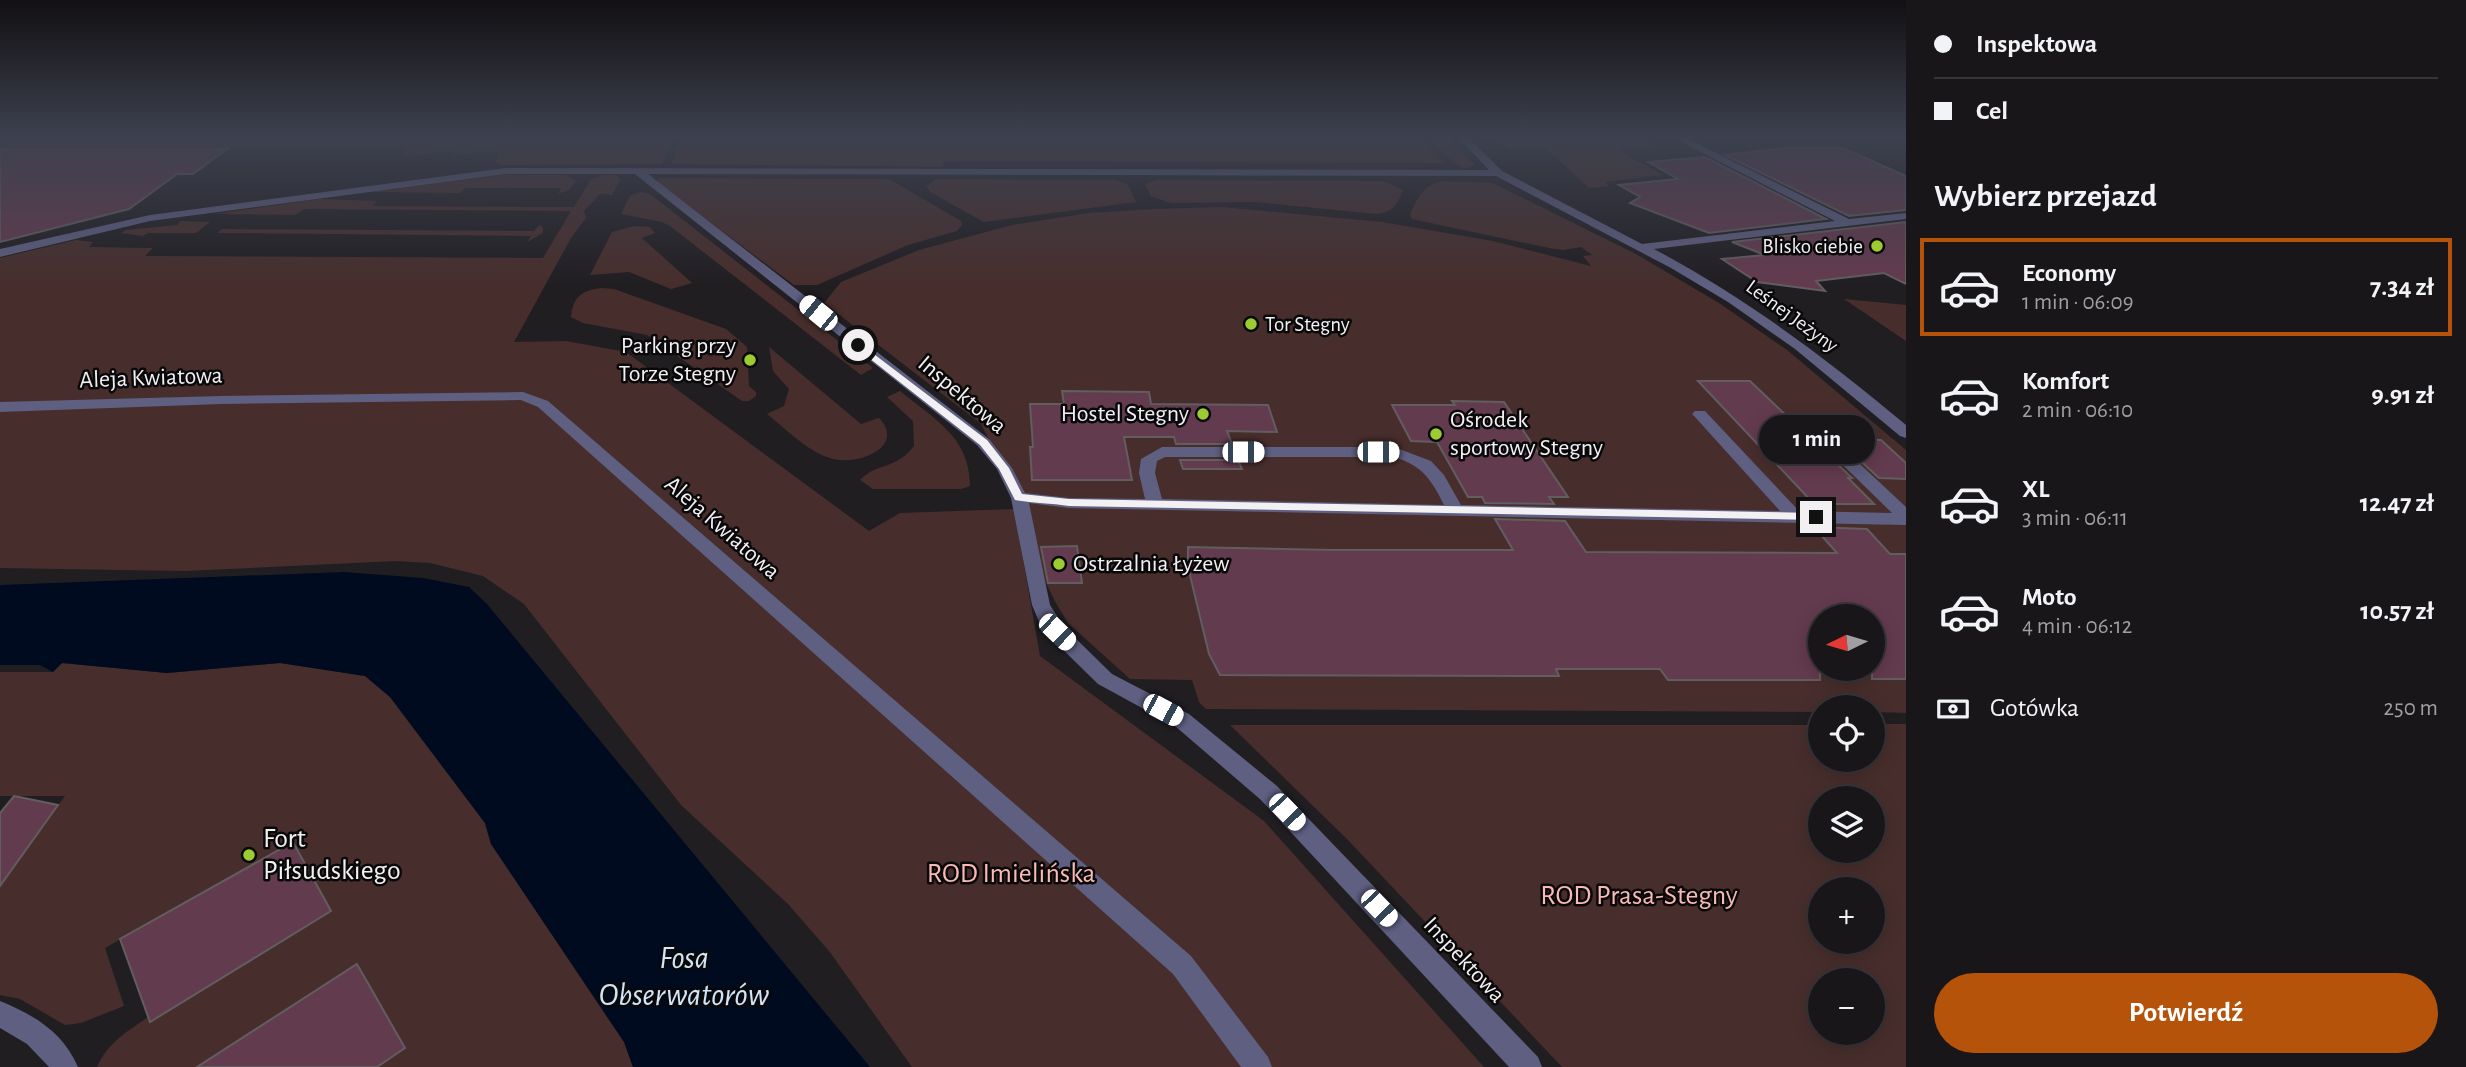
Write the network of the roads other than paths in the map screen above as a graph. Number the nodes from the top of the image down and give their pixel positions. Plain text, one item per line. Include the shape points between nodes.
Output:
1 (383, 186) edge
2 (653, 186) edge
3 (1522, 186) edge
4 (1750, 186) edge
5 (1775, 186) edge
6 (1906, 216) edge
7 (1888, 218) junction
8 (1848, 223) junction
9 (1822, 226) junction
10 (1906, 227) edge
11 (1643, 247) junction
12 (0, 253) edge
13 (0, 407) edge
14 (1700, 414) dead end
15 (1811, 426) dead end
16 (1906, 433) edge
17 (1019, 498) junction
18 (1154, 503) junction
19 (1454, 509) junction
20 (1794, 516) junction
21 (1906, 518) edge
22 (0, 1014) edge
23 (64, 1067) edge
24 (1258, 1067) edge
25 (1528, 1067) edge

1 - 12 street via 150,218
2 - 17 street, Inspektowa via 983,442 1004,468
3 - 11 street, Leśnej Jeżyny
4 - 9 street
5 - 8 street
6 - 7 street
7 - 8 street
7 - 10 street
8 - 9 street
9 - 11 street
11 - 16 street, Leśnej Jeżyny via 1801,345
13 - 24 street, Aleja Kwiatowa via 523,396 543,404 1182,965
14 - 20 street
15 - 21 street
17 - 18 street
17 - 25 street, Inspektowa via 1041,605 1057,632 1105,679 1182,720 1269,793
18 - 19 street
18 - 19 street via 1146,466 1162,452 1394,452 1430,466
19 - 20 street
20 - 21 street
22 - 23 street via 22,1023 45,1041

